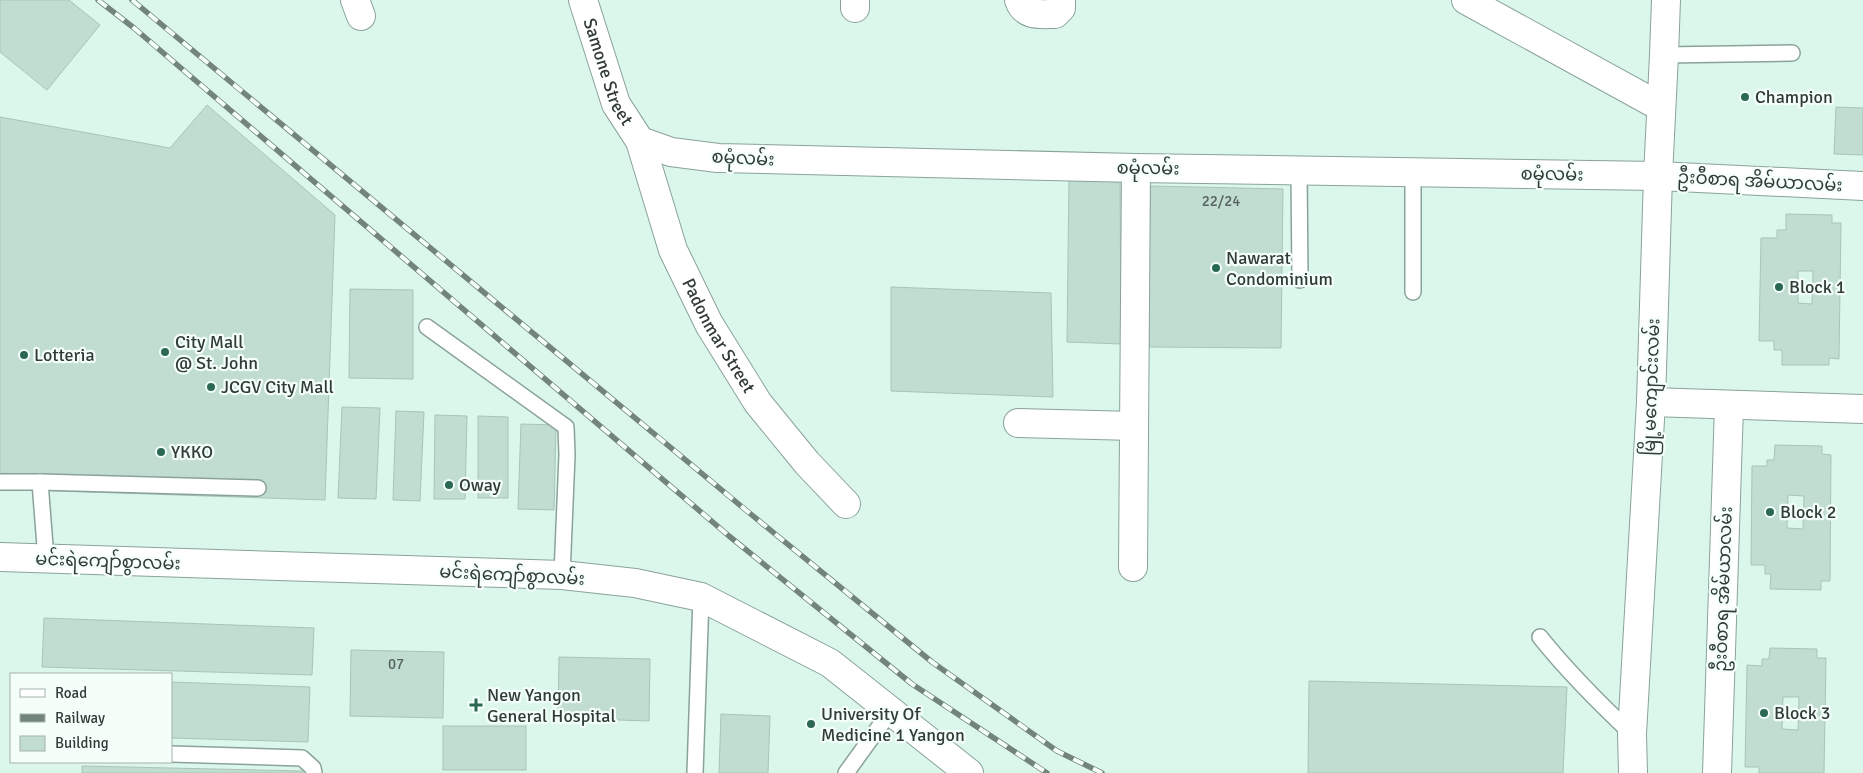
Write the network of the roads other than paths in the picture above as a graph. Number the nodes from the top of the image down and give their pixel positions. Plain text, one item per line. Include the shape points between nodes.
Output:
1 (583, 0) edge
2 (1019, 0) edge
3 (1061, 0) edge
4 (1466, 0) edge
5 (1666, 0) edge
6 (1792, 53) dead end
7 (1664, 55) junction
8 (1661, 107) junction
9 (640, 141) junction
10 (1136, 168) junction
11 (1299, 170) junction
12 (1413, 172) junction
13 (1658, 176) junction
14 (1863, 186) edge
15 (1300, 280) dead end
16 (1413, 292) dead end
17 (427, 327) dead end
18 (1651, 402) junction
19 (1729, 406) junction
20 (1863, 410) edge
21 (1018, 423) dead end
22 (1134, 426) junction
23 (0, 482) edge
24 (40, 482) junction
25 (258, 488) dead end
26 (846, 504) dead end
27 (0, 558) edge
28 (46, 559) junction
29 (1133, 567) dead end
30 (562, 575) junction
31 (701, 597) junction
32 (1540, 637) dead end
33 (890, 712) junction
34 (1632, 734) junction
35 (172, 754) edge
36 (314, 773) edge
37 (695, 773) edge
38 (846, 773) edge
39 (969, 773) edge
40 (1633, 773) edge
41 (1717, 773) edge

1 - 9 street, Samone Street via 616,104
2 - 3 street via 1029,13 1055,14 1061,8
4 - 8 street
5 - 7 street, မြို့မကျောင်းလမ်း
6 - 7 lane
7 - 8 street, မြို့မကျောင်းလမ်း
8 - 13 street, မြို့မကျောင်းလမ်း
9 - 10 street, စမုံလမ်း via 671,152 718,158
9 - 26 street, Padonmar Street via 673,250 709,324 758,403
10 - 11 street, စမုံလမ်း
10 - 22 street
11 - 12 street, စမုံလမ်း
11 - 15 lane
12 - 13 street, စမုံလမ်း
12 - 16 lane
13 - 14 street, ဦးဝီစာရ အိမ်ယာလမ်း
13 - 18 street, မြို့မကျောင်းလမ်း
17 - 30 lane via 566,427
18 - 19 street
18 - 34 street, မြို့မကျောင်းလမ်း
19 - 20 street
19 - 41 street, ဦးဝီစာရ အိမ်ယာလမ်း
21 - 22 street
22 - 29 street
23 - 24 lane
24 - 25 lane
24 - 28 lane
27 - 28 street, မင်းရဲကျော်စွာလမ်း
28 - 30 street, မင်းရဲကျော်စွာလမ်း
30 - 31 street, မင်းရဲကျော်စွာလမ်း via 635,583
31 - 33 street, မင်းရဲကျော်စွာလမ်း via 830,663
31 - 37 lane
32 - 34 lane via 1593,697
33 - 38 lane
33 - 39 street, မင်းရဲကျော်စွာလမ်း
34 - 40 street, မြို့မကျောင်းလမ်း
35 - 36 lane via 302,758

